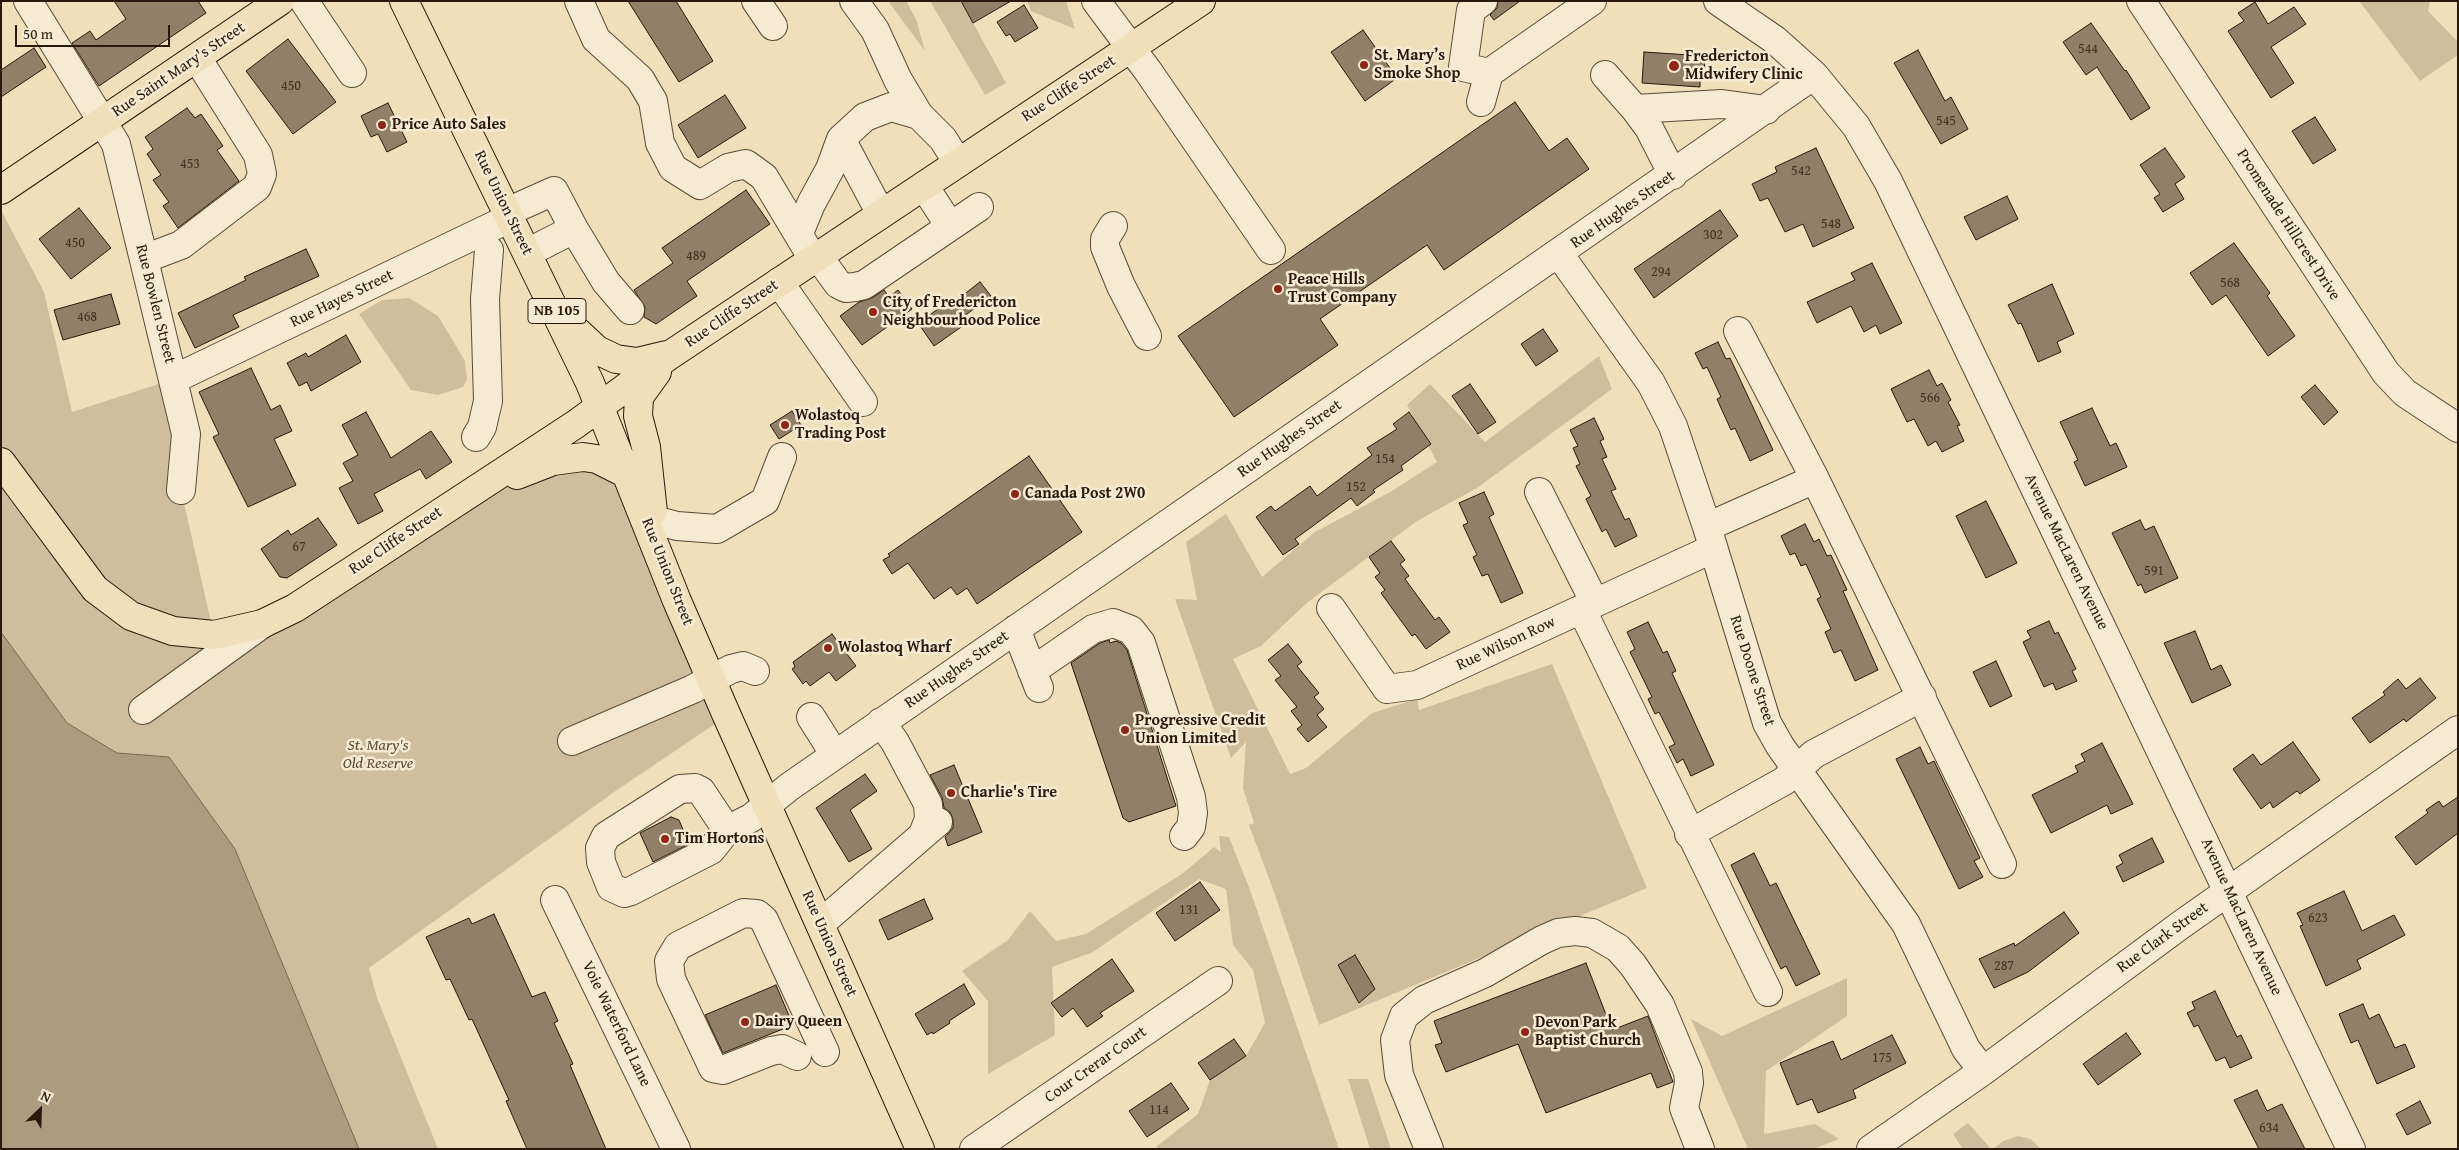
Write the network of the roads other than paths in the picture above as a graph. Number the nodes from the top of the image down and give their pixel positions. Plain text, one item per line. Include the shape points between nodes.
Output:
1 (28, 1) edge
2 (280, 1) edge
3 (304, 1) edge
4 (404, 1) edge
5 (425, 1) edge
6 (578, 1) edge
7 (756, 1) edge
8 (854, 1) edge
9 (1096, 1) edge
10 (1201, 1) edge
11 (1483, 1) edge
12 (1718, 1) edge
13 (2141, 1) edge
14 (1586, 2) edge
15 (773, 26) dead end
16 (426, 41) junction
17 (1131, 48) junction
18 (197, 58) junction
19 (352, 73) dead end
20 (1489, 73) junction
21 (1605, 75) dead end
22 (1814, 75) junction
23 (1481, 102) dead end
24 (1635, 109) junction
25 (1766, 110) junction
26 (919, 115) junction
27 (103, 122) junction
28 (840, 139) junction
29 (958, 163) junction
30 (1673, 175) junction
31 (924, 186) junction
32 (1, 190) edge
33 (979, 207) dead end
34 (881, 214) junction
35 (508, 215) junction
36 (950, 226) junction
37 (1113, 226) dead end
38 (574, 229) junction
39 (799, 233) junction
40 (489, 250) dead end
41 (1271, 250) dead end
42 (527, 253) junction
43 (1559, 254) junction
44 (816, 258) junction
45 (144, 259) junction
46 (779, 282) junction
47 (630, 310) dead end
48 (559, 315) junction
49 (1738, 331) dead end
50 (1147, 336) dead end
51 (670, 355) junction
52 (174, 379) junction
53 (863, 402) dead end
54 (600, 407) junction
55 (2458, 428) edge
56 (476, 438) dead end
57 (782, 457) dead end
58 (1, 462) edge
59 (629, 475) junction
60 (1815, 479) junction
61 (181, 490) dead end
62 (470, 491) junction
63 (1538, 492) dead end
64 (655, 532) junction
65 (1710, 538) junction
66 (1588, 606) junction
67 (1331, 608) dead end
68 (262, 624) junction
69 (1016, 630) junction
70 (755, 671) dead end
71 (711, 679) junction
72 (1922, 697) junction
73 (143, 710) dead end
74 (811, 717) dead end
75 (881, 722) junction
76 (2458, 730) edge
77 (572, 741) dead end
78 (835, 755) junction
79 (1797, 769) junction
80 (767, 805) junction
81 (727, 830) junction
82 (1689, 834) junction
83 (1184, 836) dead end
84 (2002, 864) dead end
85 (2228, 891) junction
86 (555, 900) dead end
87 (820, 924) junction
88 (1218, 981) dead end
89 (1768, 992) dead end
90 (825, 1052) dead end
91 (797, 1056) dead end
92 (1983, 1071) junction
93 (676, 1149) edge
94 (920, 1149) edge
95 (974, 1149) edge
96 (1429, 1149) edge
97 (1700, 1149) edge
98 (1871, 1149) edge
99 (2351, 1149) edge

1 - 27 street, Rue Bowlen Street
2 - 18 main road, Rue Saint Mary's Street
3 - 19 street
4 - 16 main road, Rue Union Street / NB 105
5 - 16 main road
6 - 39 street via 596,39 640,79 653,101 660,143 673,168 700,185 728,168 746,164 764,177
7 - 15 street
8 - 26 street via 875,30 898,80
9 - 17 street
10 - 17 main road, Rue Cliffe Street
11 - 20 street via 1471,10 1463,68
12 - 22 street, Avenue MacLaren Avenue via 1775,40
13 - 55 street, Promenade Hillcrest Drive via 2386,373 2405,393
14 - 20 street
16 - 35 main road, Rue Union Street / NB 105
17 - 29 main road, Rue Cliffe Street
17 - 41 street
18 - 27 main road, Rue Saint Mary's Street
18 - 45 street via 258,154 262,174 257,187 181,245
20 - 23 street
21 - 24 street
22 - 25 street, Rue Hughes Street
22 - 85 street, Avenue MacLaren Avenue via 1856,126 1888,181
24 - 25 street via 1722,104
24 - 30 street
25 - 30 street, Rue Hughes Street
26 - 28 street via 891,107 865,117
26 - 29 street via 943,138
27 - 32 main road, Rue Saint Mary's Street
27 - 45 street, Rue Bowlen Street via 116,144
28 - 34 street
28 - 39 street via 830,169 810,204
29 - 31 main road, Rue Cliffe Street
30 - 43 street, Rue Hughes Street
31 - 34 main road, Rue Cliffe Street
31 - 36 street
33 - 36 street
34 - 44 main road, Rue Cliffe Street
35 - 38 street, Rue Hayes Street via 554,192
35 - 42 main road, Rue Union Street / NB 105
35 - 52 street, Rue Hayes Street
36 - 44 street via 855,288 838,284
37 - 50 street via 1105,239 1105,248
38 - 42 street
38 - 47 street via 606,282
39 - 44 street
40 - 56 street via 485,299 488,401
42 - 48 main road, Rue Union Street / NB 105
43 - 65 street, Rue Doone Street via 1651,383 1673,426
43 - 69 street, Rue Hughes Street
44 - 46 main road, Rue Cliffe Street
45 - 52 street, Rue Bowlen Street
46 - 51 main road, Rue Cliffe Street
46 - 53 street
48 - 51 main road via 597,350 616,359 637,362
48 - 54 main road, Rue Union Street / NB 105
49 - 60 street
51 - 54 main road, Rue Cliffe Street
51 - 64 main road via 639,397 638,416 646,447
52 - 61 street, Rue Bowlen Street via 186,434
54 - 59 main road, Rue Union Street / NB 105
54 - 62 main road, Rue Cliffe Street
57 - 64 street via 765,501 717,529 677,526
58 - 68 main road, Rue Cliffe Street via 95,588 131,616 173,632 214,635
59 - 62 main road via 597,459 583,457 553,462
59 - 64 main road, Rue Union Street / NB 105
60 - 65 street, Rue Wilson Row
60 - 72 street
62 - 68 main road, Rue Cliffe Street via 295,608
63 - 66 street
64 - 71 main road, Rue Union Street / NB 105
65 - 66 street, Rue Wilson Row
65 - 79 street, Rue Doone Street via 1767,723
66 - 67 street, Rue Wilson Row via 1417,685 1387,689
66 - 82 street
68 - 73 street
69 - 75 street, Rue Hughes Street via 925,678
69 - 83 street via 1036,680 1093,629 1113,623 1130,630 1141,643 1191,797 1191,827
70 - 71 street via 743,666
71 - 77 street
71 - 80 main road, Rue Union Street / NB 105
72 - 79 street via 1814,754
72 - 84 street
74 - 78 street
75 - 78 street, Rue Hughes Street
75 - 87 street via 928,804 931,828
76 - 85 street, Rue Clark Street
78 - 80 street, Rue Hughes Street
79 - 82 street via 1784,781
79 - 92 street, Rue Doone Street via 1906,924 1966,1049
80 - 81 street, Rue Hughes Street via 751,818
80 - 87 main road, Rue Union Street / NB 105
81 - 81 street via 701,791 680,789 606,836 600,848 601,862 611,887 624,893 711,850
82 - 89 street
85 - 92 street, Rue Clark Street
85 - 99 street, Avenue MacLaren Avenue
86 - 93 street, Voie Waterford Lane
87 - 94 main road, Rue Union Street / NB 105
88 - 95 street, Cour Crerar Court
90 - 91 street via 764,920 757,914 743,913 678,946 669,961 672,979 713,1068 723,1070 782,1049
92 - 98 street, Rue Clark Street
96 - 97 street via 1398,1068 1395,1040 1404,1016 1424,1000 1492,969 1542,940 1558,933 1575,931 1592,933 1618,948 1660,1005 1688,1072 1684,1108

